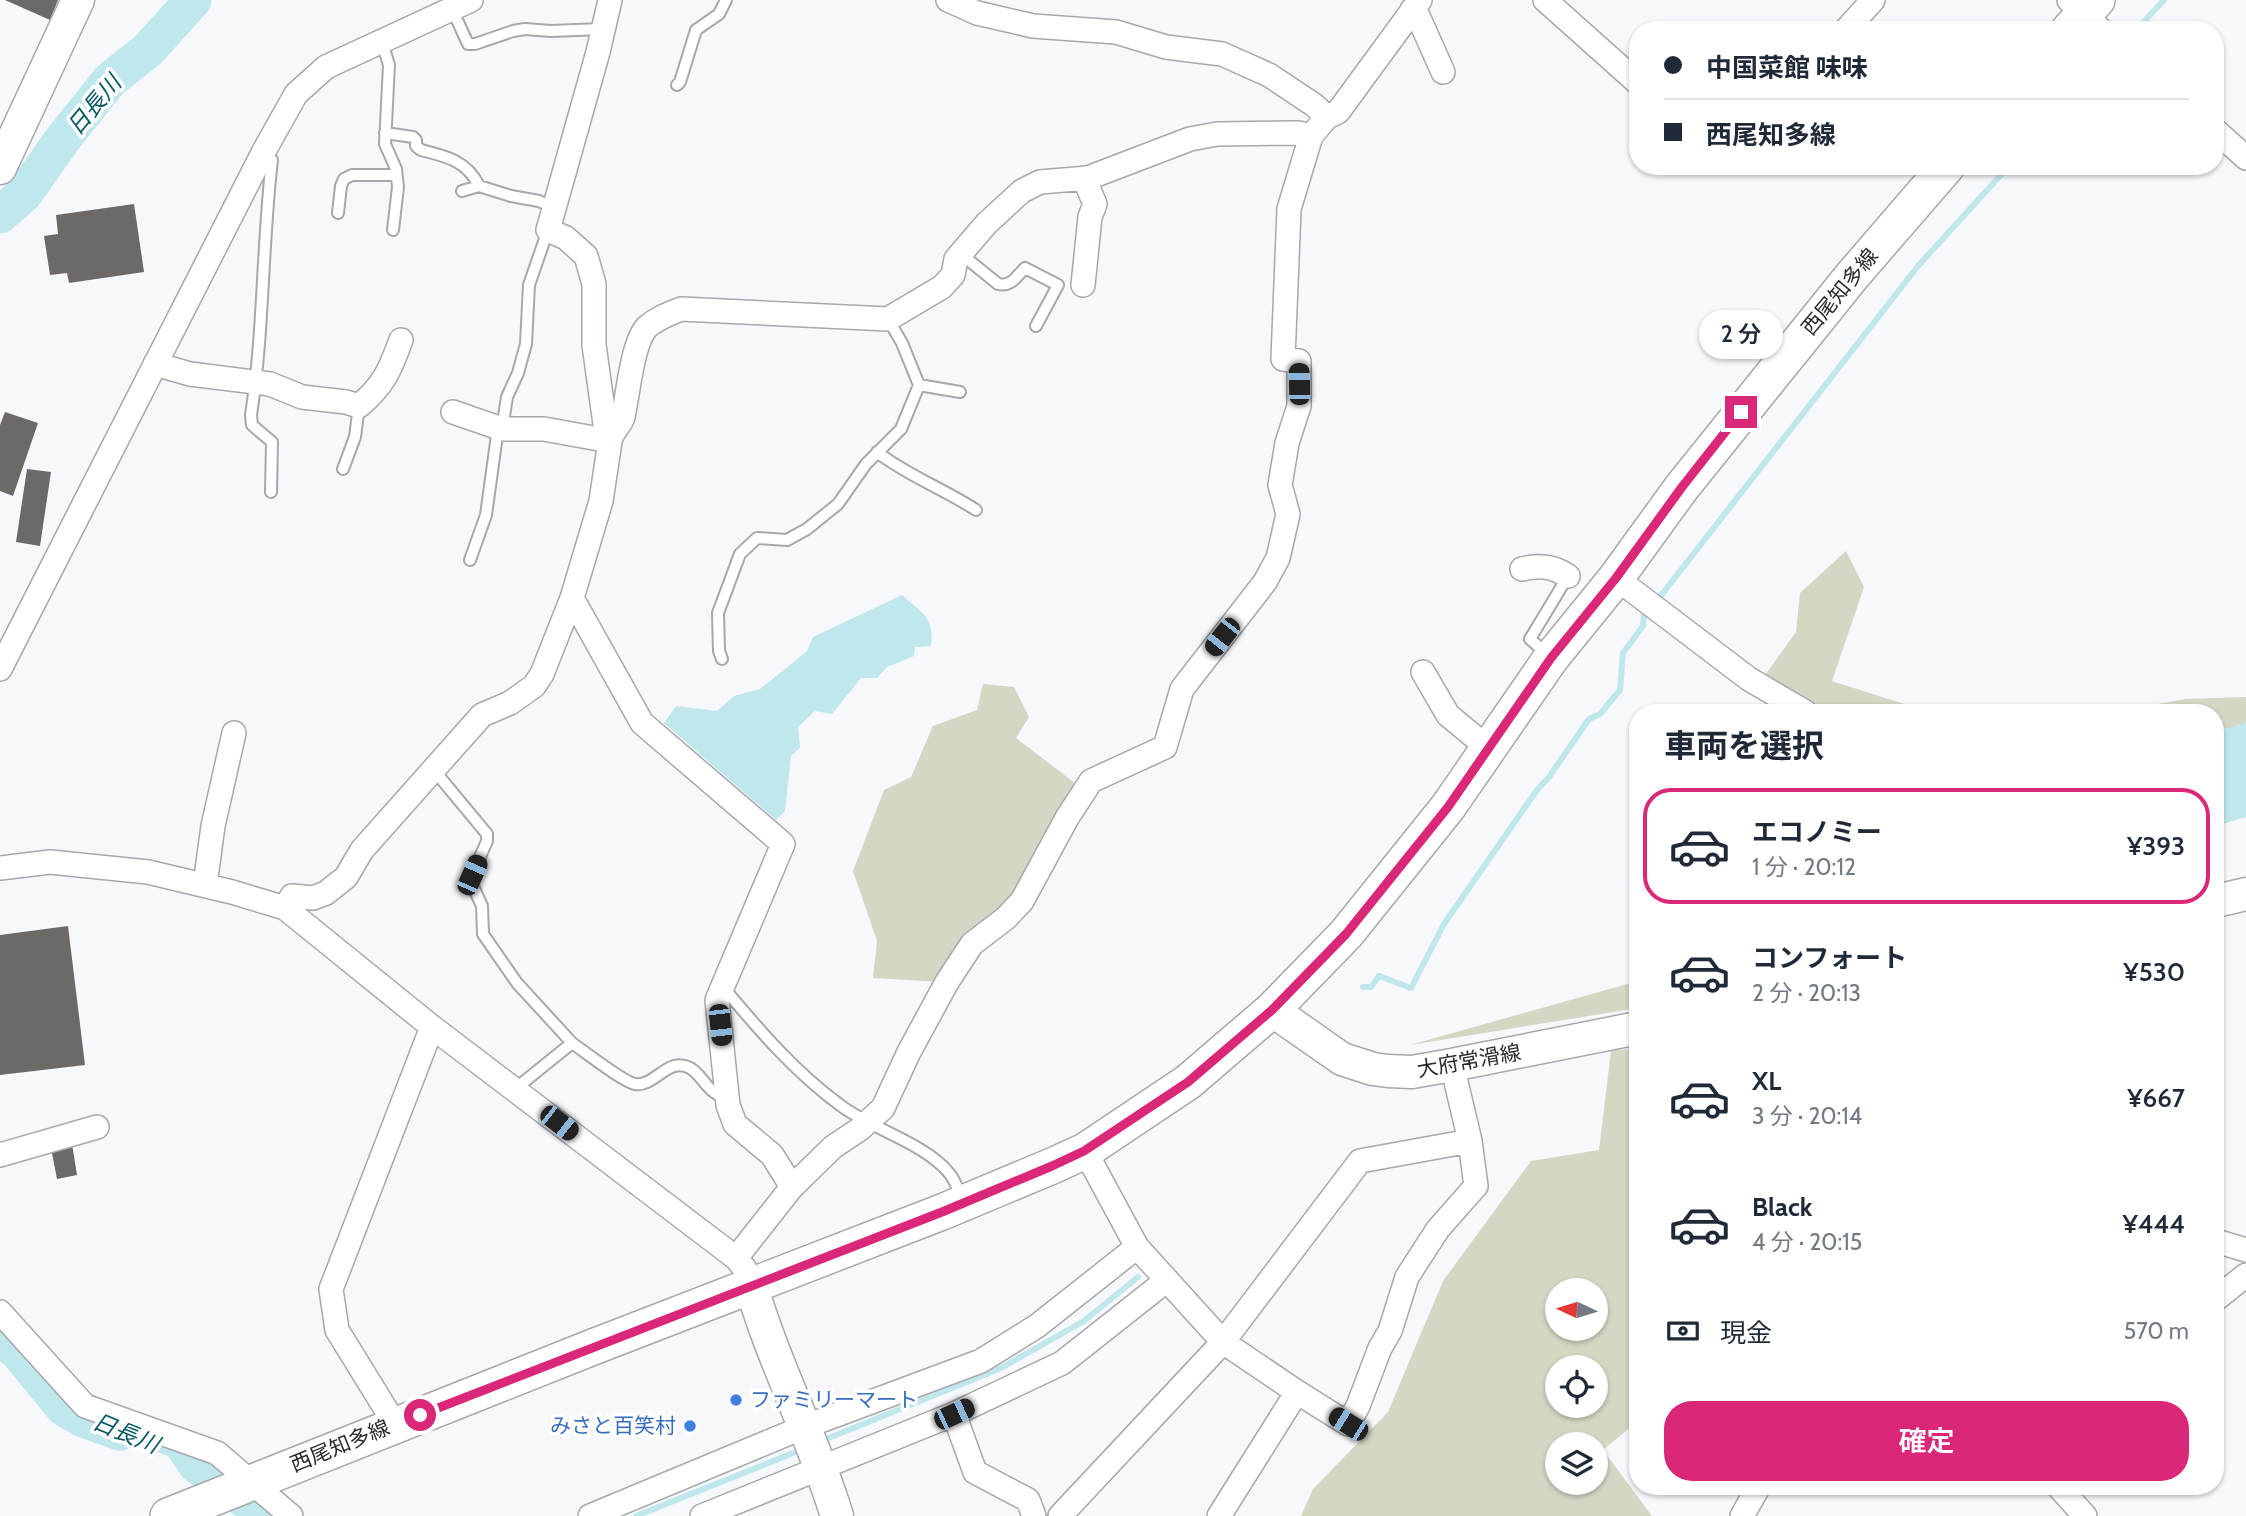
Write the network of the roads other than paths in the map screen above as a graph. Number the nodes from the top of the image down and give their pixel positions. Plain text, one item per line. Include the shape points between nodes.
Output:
1 (78, 0) edge
2 (610, 0) edge
3 (726, 0) edge
4 (948, 0) edge
5 (1545, 0) edge
6 (1873, 0) edge
7 (461, 4) edge
8 (1416, 5) edge
9 (979, 6) edge
10 (1854, 21) edge
11 (602, 29) junction
12 (382, 43) junction
13 (1443, 72) dead end
14 (1629, 75) edge
15 (677, 85) dead end
16 (1327, 117) junction
17 (385, 133) junction
18 (1311, 136) junction
19 (2224, 138) edge
20 (264, 151) junction
21 (2246, 158) edge
22 (0, 168) edge
23 (397, 175) junction
24 (1939, 175) edge
25 (1084, 178) junction
26 (478, 186) junction
27 (462, 191) dead end
28 (338, 213) dead end
29 (551, 219) junction
30 (393, 230) dead end
31 (961, 254) junction
32 (1083, 285) dead end
33 (888, 319) junction
34 (1036, 326) dead end
35 (401, 340) dead end
36 (155, 364) junction
37 (256, 383) junction
38 (919, 385) junction
39 (960, 392) dead end
40 (359, 406) junction
41 (453, 412) dead end
42 (500, 428) junction
43 (611, 437) junction
44 (877, 452) junction
45 (343, 469) dead end
46 (271, 492) dead end
47 (976, 510) dead end
48 (470, 560) dead end
49 (1522, 569) dead end
50 (1568, 576) joint
51 (1616, 578) junction
52 (572, 598) junction
53 (1551, 658) junction
54 (722, 659) dead end
55 (0, 669) edge
56 (1423, 673) dead end
57 (1791, 704) edge
58 (234, 733) dead end
59 (1489, 748) junction
60 (433, 769) junction
61 (0, 868) edge
62 (205, 886) junction
63 (2246, 894) edge
64 (2224, 899) edge
65 (285, 908) junction
66 (723, 987) junction
67 (1272, 1010) junction
68 (432, 1027) junction
69 (1629, 1030) edge
70 (572, 1042) junction
71 (1452, 1065) junction
72 (696, 1085) dead end
73 (515, 1089) junction
74 (727, 1102) junction
75 (869, 1121) junction
76 (97, 1127) dead end
77 (1470, 1141) junction
78 (1084, 1151) junction
79 (0, 1155) edge
80 (792, 1187) junction
81 (964, 1203) junction
82 (2224, 1243) edge
83 (1139, 1250) junction
84 (2246, 1250) edge
85 (743, 1272) junction
86 (2246, 1275) edge
87 (1164, 1276) junction
88 (2224, 1293) edge
89 (0, 1312) edge
90 (1223, 1342) junction
91 (1297, 1392) junction
92 (954, 1414) junction
93 (395, 1424) junction
94 (813, 1448) junction
95 (251, 1481) junction
96 (1754, 1495) edge
97 (2066, 1495) edge
98 (192, 1510) edge
99 (290, 1516) edge
100 (590, 1516) edge
101 (702, 1516) edge
102 (837, 1516) edge
103 (1034, 1516) edge
104 (1060, 1516) edge
105 (1219, 1516) edge
106 (1742, 1516) edge
107 (2085, 1516) edge

1 - 22 main road
2 - 11 street
3 - 15 lane via 719,15 696,30
4 - 9 street
5 - 14 street
6 - 10 street
7 - 11 lane via 468,44 525,29
7 - 12 street
8 - 13 street
8 - 16 street via 1338,112
9 - 16 street via 1033,26 1116,32 1166,47 1222,54 1269,75
11 - 29 street
12 - 17 lane via 389,65
12 - 20 street via 326,67 296,94
16 - 18 street
17 - 23 lane
17 - 26 lane via 412,137 421,150 464,165
18 - 25 street via 1217,134 1190,139
18 - 75 street via 1287,228 1283,359 1299,361 1299,407 1280,485 1288,514 1278,558 1265,582 1182,689 1165,747 1091,781 1021,901 972,944 909,1052 883,1108
19 - 21 street
20 - 36 street
20 - 37 lane via 272,160
23 - 28 lane via 344,179
23 - 30 lane
24 - 51 main road, 西尾知多線 via 1756,393
25 - 31 street via 1040,182 1021,191
25 - 32 street via 1095,204
26 - 27 lane
26 - 29 lane via 539,201
29 - 42 lane via 529,285 526,344
29 - 43 street via 586,256 592,275 594,345 605,425
31 - 33 street via 953,275 942,286
31 - 34 lane via 998,284 1010,284 1024,268 1058,285
33 - 38 lane
33 - 43 street via 681,309 657,319 644,330 622,422
35 - 40 street via 381,386
36 - 37 street
36 - 55 street
37 - 40 street via 302,397
37 - 46 lane via 251,425 272,442
38 - 39 lane
38 - 44 lane via 901,429
40 - 45 lane via 355,437
41 - 42 street
42 - 43 street
42 - 48 lane via 486,515
43 - 52 street via 601,501
44 - 47 lane via 899,469
44 - 54 lane via 838,504 807,529 787,540 757,538 740,554 718,613
49 - 50 street via 1556,568
50 - 53 lane via 1530,639
51 - 53 main road, 西尾知多線
51 - 57 street via 1749,679
52 - 60 street via 538,681 510,703 482,715
52 - 66 street via 642,723 783,844
53 - 59 main road, 西尾知多線
56 - 59 street via 1448,715
58 - 62 street
59 - 67 main road, 西尾知多線 via 1346,934
60 - 65 street via 362,850 346,877 313,898 292,896
60 - 70 lane via 487,834 472,875 482,906 483,934 517,983
61 - 62 street via 50,862 148,872
62 - 65 street
63 - 64 main road
65 - 68 street
66 - 74 street via 717,1000
66 - 75 lane via 774,1046 818,1087 843,1108
67 - 71 main road, 大府常滑線 via 1342,1059 1373,1069 1412,1072
67 - 78 main road, 西尾知多線 via 1188,1082
68 - 73 street
68 - 93 street via 331,1289 337,1330
69 - 71 main road, 大府常滑線
70 - 73 lane
70 - 74 lane via 631,1083 644,1083 667,1068 690,1069
71 - 77 street
72 - 74 lane via 723,1107
73 - 85 street
74 - 80 street via 735,1124 772,1155
75 - 80 street via 833,1147
75 - 81 lane via 944,1167
76 - 79 street
77 - 90 street via 1360,1161
77 - 91 street via 1476,1186 1438,1229 1407,1277 1390,1331 1348,1424
78 - 81 main road, 西尾知多線
78 - 83 street
80 - 85 street
81 - 85 main road, 西尾知多線
82 - 84 street
83 - 87 street
83 - 94 street via 1037,1326 981,1361
85 - 93 main road, 西尾知多線
85 - 94 main road
86 - 88 street
87 - 90 street
87 - 92 street via 1062,1363
89 - 95 street via 85,1406 217,1453
90 - 91 street
90 - 104 street
91 - 105 street
92 - 94 street
92 - 103 street via 975,1472 1028,1500
93 - 95 main road, 西尾知多線
94 - 100 street
94 - 101 street
94 - 102 main road
95 - 98 main road, 西尾知多線
95 - 99 street
96 - 106 street
97 - 107 street

